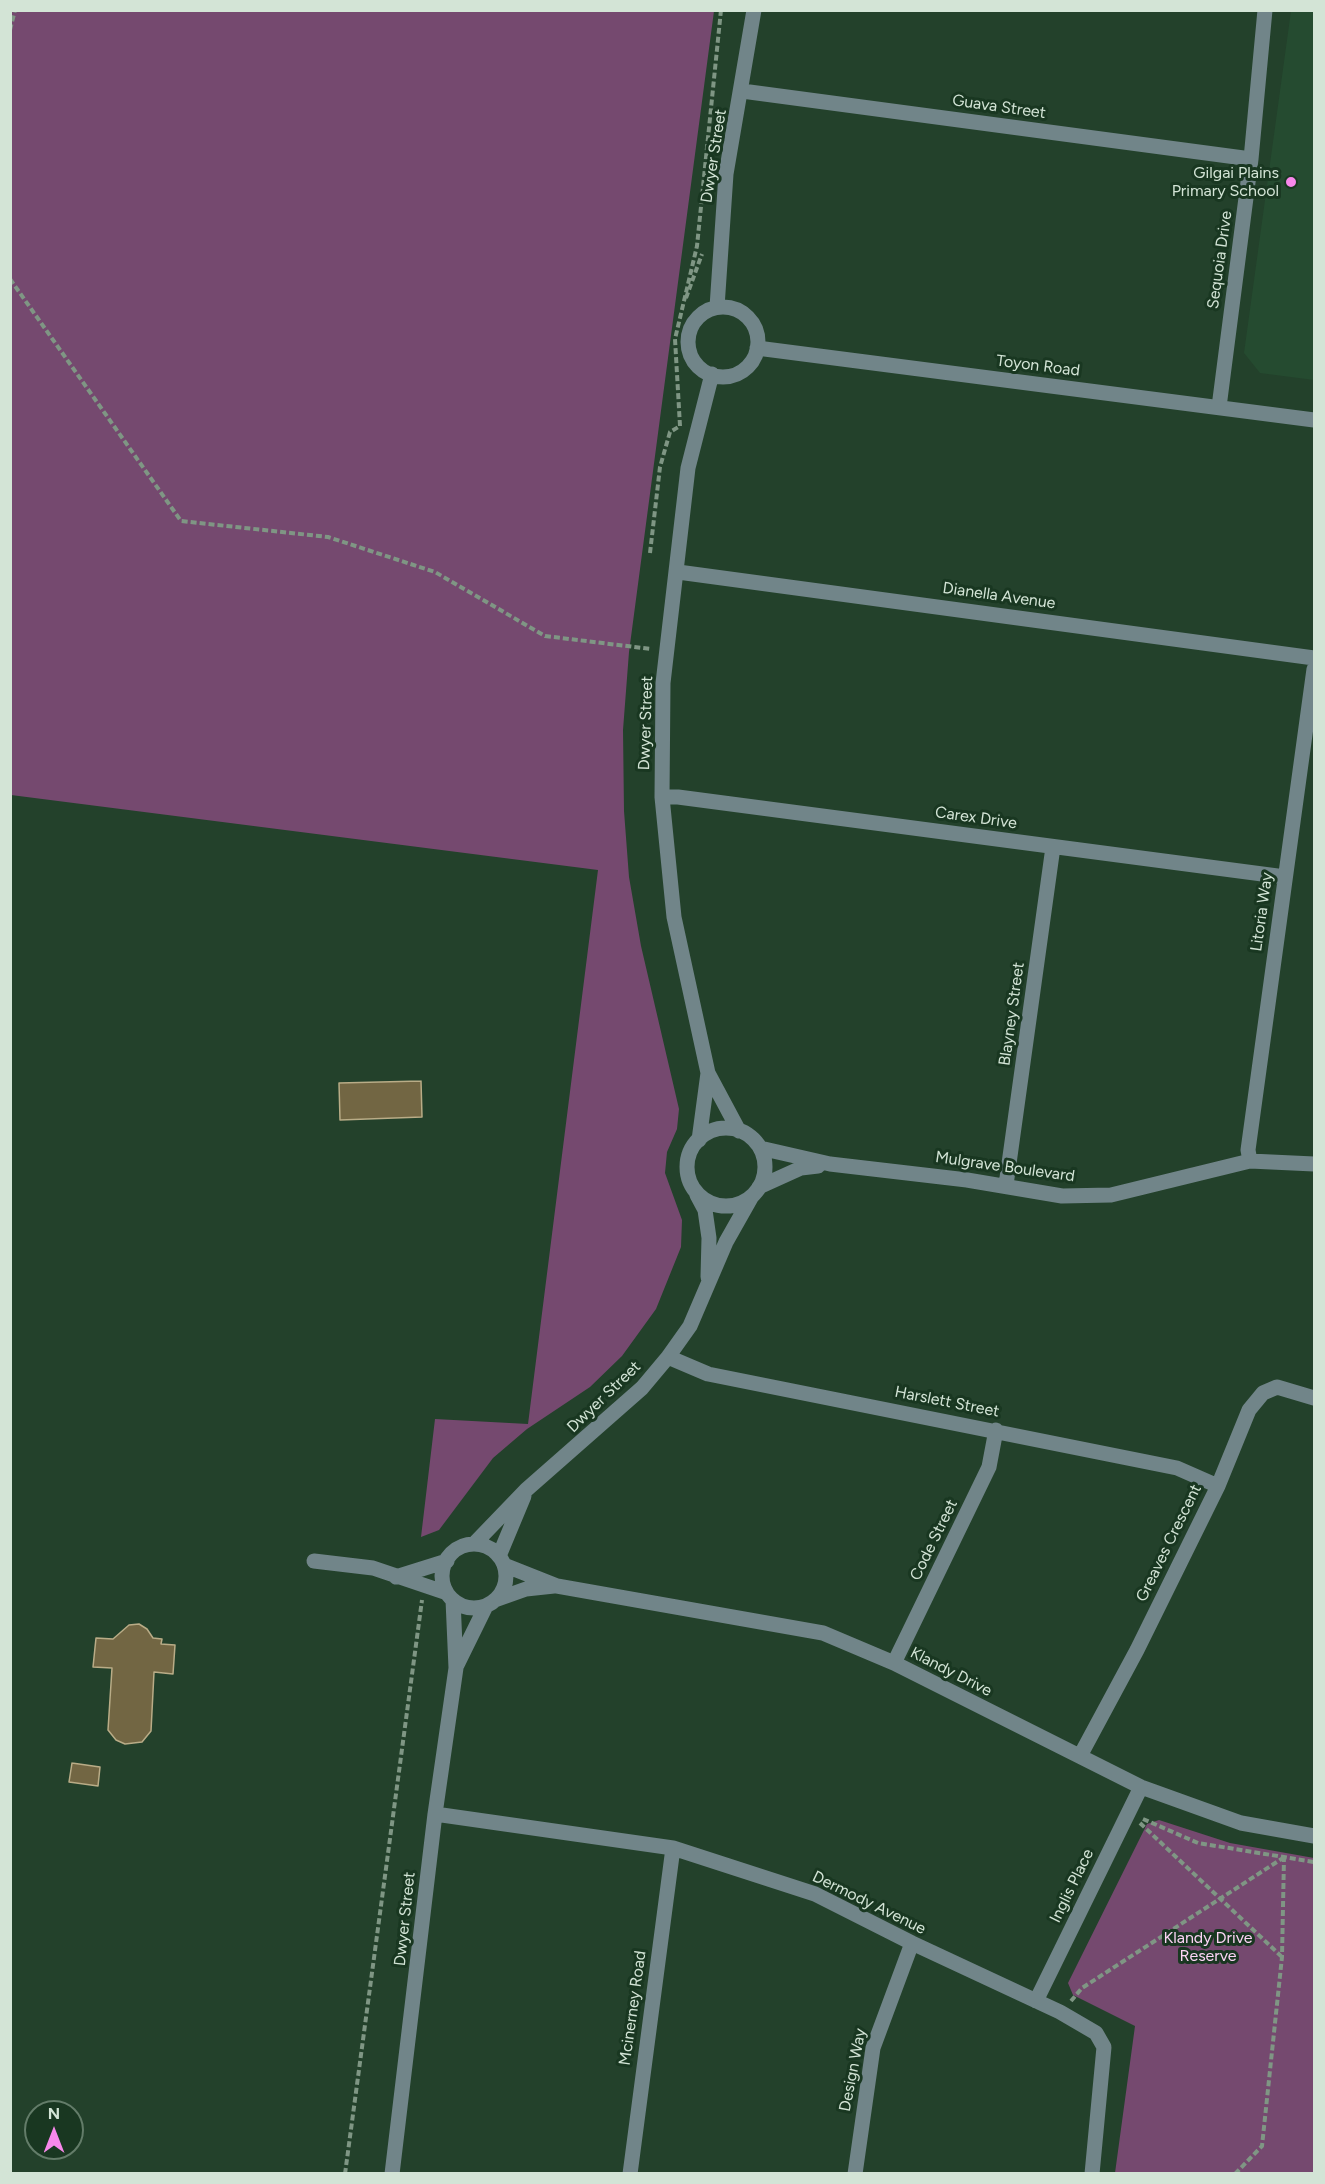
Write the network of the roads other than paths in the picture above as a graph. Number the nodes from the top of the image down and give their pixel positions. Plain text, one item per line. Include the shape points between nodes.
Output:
1 (754, 10) edge
2 (1265, 10) edge
3 (742, 91) junction
4 (1251, 159) junction
5 (717, 307) junction
6 (757, 348) junction
7 (712, 374) junction
8 (1218, 407) junction
9 (1314, 420) edge
10 (678, 572) junction
11 (1314, 658) edge
12 (1314, 669) edge
13 (662, 797) junction
14 (1053, 847) junction
15 (1285, 877) junction
16 (708, 1073) junction
17 (739, 1131) junction
18 (699, 1140) junction
19 (760, 1148) junction
20 (1250, 1161) junction
21 (830, 1164) junction
22 (1314, 1164) edge
23 (1006, 1185) junction
24 (696, 1192) junction
25 (755, 1192) junction
26 (708, 1285) junction
27 (668, 1357) junction
28 (1314, 1398) edge
29 (996, 1430) junction
30 (1218, 1486) junction
31 (526, 1490) junction
32 (474, 1544) junction
33 (314, 1561) dead end
34 (447, 1561) junction
35 (502, 1561) junction
36 (396, 1577) junction
37 (557, 1586) junction
38 (450, 1596) junction
39 (491, 1603) junction
40 (894, 1663) junction
41 (456, 1668) junction
42 (1080, 1756) junction
43 (1140, 1787) junction
44 (435, 1814) junction
45 (1314, 1836) edge
46 (673, 1848) junction
47 (912, 1943) junction
48 (1036, 2001) junction
49 (392, 2174) edge
50 (630, 2174) edge
51 (855, 2174) edge
52 (1092, 2174) edge

1 - 3 street, Dwyer Street
2 - 4 street, Sequoia Drive
3 - 4 street, Guava Street
3 - 5 street, Dwyer Street via 726,174
4 - 8 street, Sequoia Drive
5 - 6 street via 741,312 750,320 756,331
5 - 7 street via 699,315 687,343 697,365
6 - 7 street via 745,369 722,376
6 - 8 street, Toyon Road
7 - 10 street, Dwyer Street via 688,468
8 - 9 street, Toyon Road
10 - 11 street, Dianella Avenue
10 - 13 street, Dwyer Street via 663,683
12 - 15 street, Litoria Way
13 - 14 street, Carex Drive
13 - 16 street, Dwyer Street via 674,917
14 - 15 street, Carex Drive
14 - 23 street, Blayney Street
15 - 20 street, Litoria Way via 1248,1150
16 - 17 street, Dwyer Street
16 - 18 street, Dwyer Street
17 - 18 street via 718,1130
17 - 19 street
18 - 24 street via 687,1161 688,1177
19 - 21 street, Mulgrave Boulevard
19 - 25 street via 765,1168
20 - 22 street, Mulgrave Boulevard
20 - 23 street, Mulgrave Boulevard via 1111,1195 1062,1196
21 - 23 street, Mulgrave Boulevard
21 - 25 street, Mulgrave Boulevard via 801,1168
24 - 25 street via 723,1206 733,1205
24 - 26 street, Dwyer Street via 705,1210 709,1238
25 - 26 street, Dwyer Street via 726,1242
26 - 27 street, Dwyer Street via 690,1326
27 - 29 street, Harslett Street via 708,1374
27 - 31 street, Dwyer Street via 642,1388
28 - 30 street, Greaves Crescent via 1277,1387 1263,1394 1249,1410
29 - 30 street, Harslett Street via 1177,1468
29 - 40 street, Code Street via 989,1467
30 - 42 street, Greaves Crescent
31 - 32 street, Dwyer Street
31 - 35 street, Dwyer Street
32 - 34 street via 458,1549
32 - 35 street via 488,1547
33 - 36 street via 374,1568
34 - 36 street
34 - 38 street via 442,1577
35 - 37 street, Klandy Drive
35 - 39 street via 505,1584
36 - 38 street
37 - 39 street, Klandy Drive via 526,1589
37 - 40 street, Klandy Drive via 823,1633
38 - 39 street via 469,1607
38 - 41 street, Dwyer Street
39 - 41 street, Dwyer Street
40 - 42 street, Klandy Drive
41 - 44 street, Dwyer Street
42 - 43 street, Klandy Drive
43 - 45 street, Klandy Drive via 1241,1823
43 - 48 street, Inglis Place
44 - 46 street, Dermody Avenue
44 - 49 street, Dwyer Street
46 - 47 street, Dermody Avenue via 815,1894
46 - 50 street, Mcinerney Road
47 - 48 street, Dermody Avenue
47 - 51 street, Design Way via 873,2048
48 - 52 street, Dermody Avenue via 1096,2033 1104,2047

